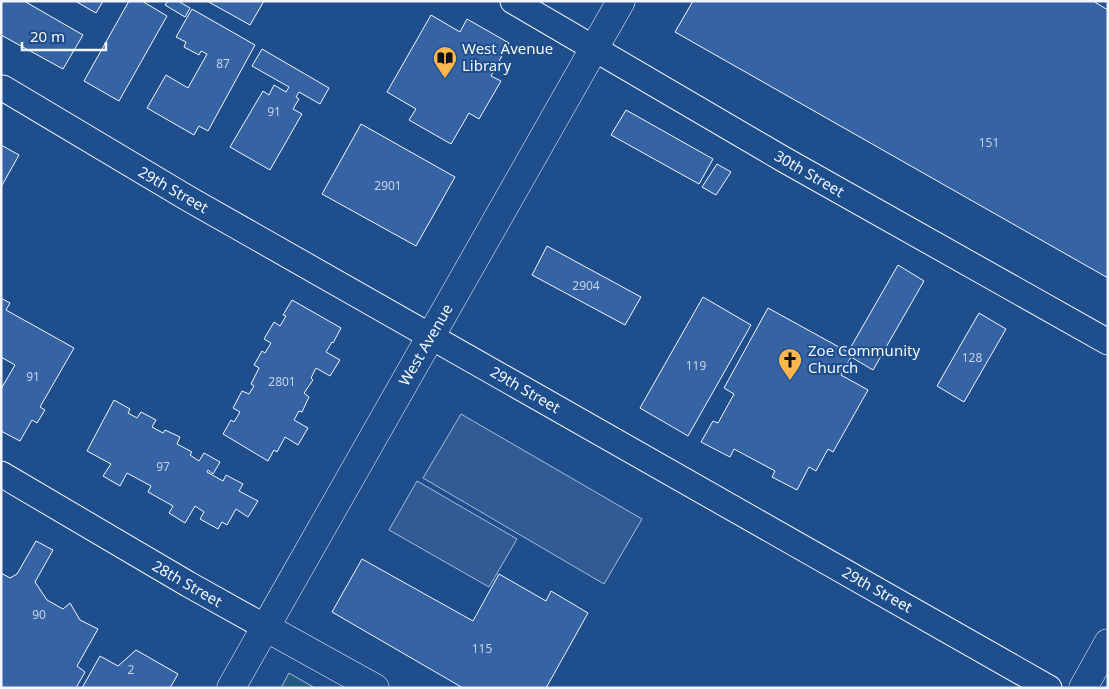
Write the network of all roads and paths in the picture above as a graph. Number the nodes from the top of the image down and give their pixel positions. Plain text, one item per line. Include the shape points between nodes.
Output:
1 (513, 1) edge
2 (621, 1) edge
3 (594, 49) junction
4 (3, 88) dead end
5 (430, 337) junction
6 (1108, 342) edge
7 (1, 474) edge
8 (265, 627) junction
9 (1108, 643) edge
10 (231, 688) edge
11 (376, 688) edge
12 (1049, 688) edge
13 (1083, 688) edge

1 - 3 street, 30th Street
2 - 3 street, West Avenue
3 - 5 street, West Avenue
3 - 6 street, 30th Street
4 - 5 street, 29th Street via 189,200
5 - 8 street, West Avenue
5 - 12 street, 29th Street
7 - 8 street, 28th Street
8 - 10 street, West Avenue
8 - 11 street, 28th Street
9 - 13 street

